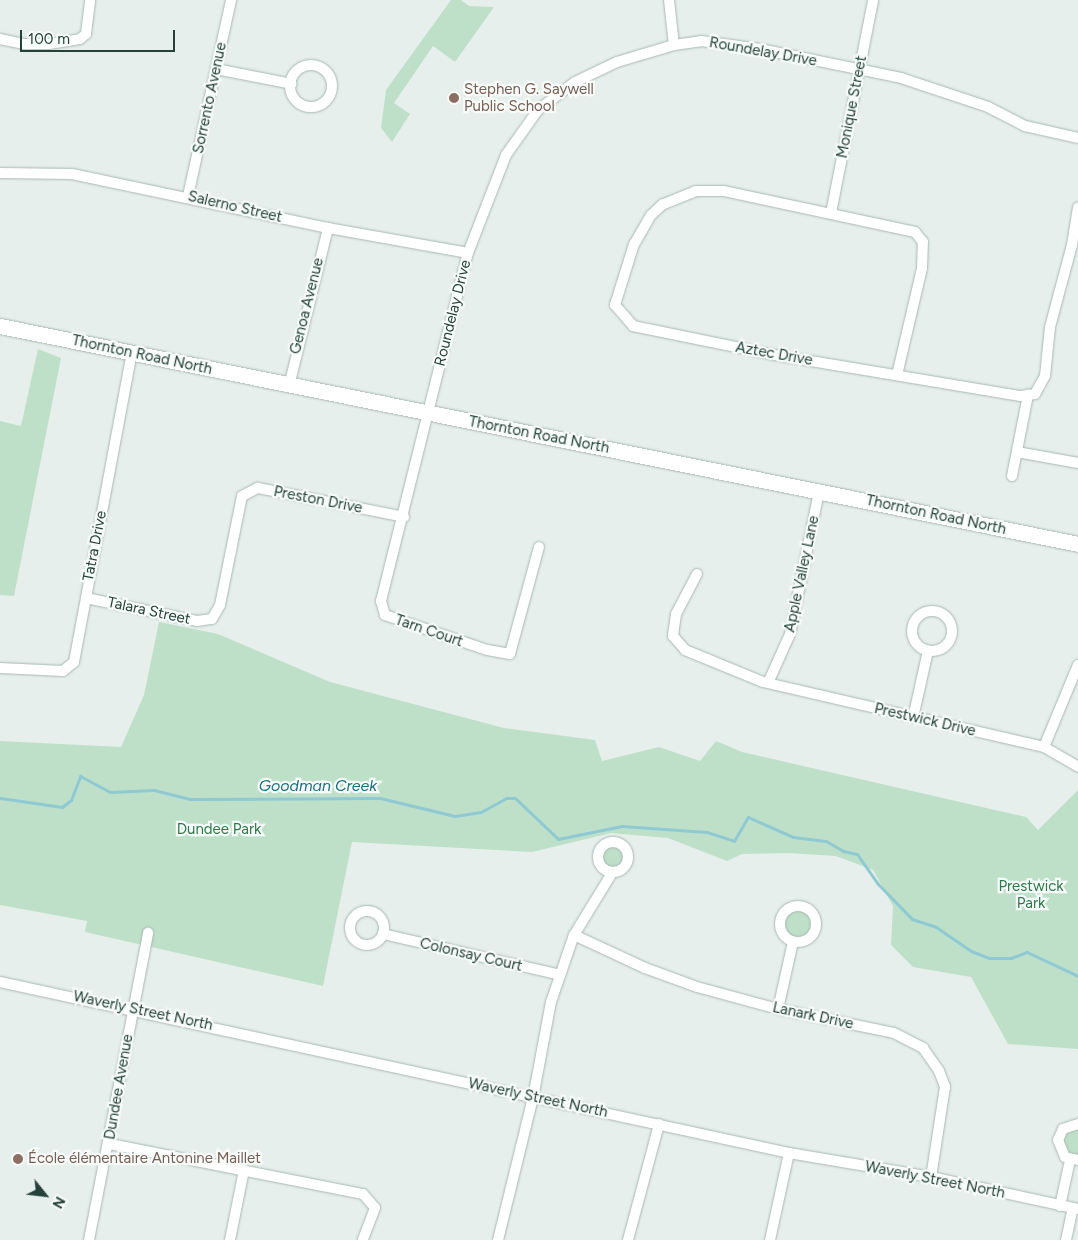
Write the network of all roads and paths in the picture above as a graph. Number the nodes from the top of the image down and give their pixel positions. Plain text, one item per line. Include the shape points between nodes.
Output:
1 (90, 0) edge
2 (231, 0) edge
3 (669, 0) edge
4 (873, 0) edge
5 (0, 39) edge
6 (674, 45) junction
7 (216, 69) junction
8 (859, 72) junction
9 (292, 84) junction
10 (1078, 138) edge
11 (0, 173) edge
12 (188, 196) junction
13 (1078, 207) edge
14 (831, 213) junction
15 (328, 228) junction
16 (468, 253) junction
17 (0, 326) edge
18 (132, 353) junction
19 (897, 375) junction
20 (289, 386) junction
21 (1028, 395) junction
22 (427, 413) junction
23 (1017, 452) junction
24 (1078, 464) edge
25 (1012, 476) dead end
26 (818, 491) junction
27 (404, 517) junction
28 (1078, 544) edge
29 (539, 547) dead end
30 (696, 574) dead end
31 (86, 598) junction
32 (212, 619) joint
33 (928, 651) dead end
34 (1078, 665) edge
35 (0, 668) edge
36 (768, 683) junction
37 (913, 718) junction
38 (1044, 747) junction
39 (1078, 767) edge
40 (612, 873) dead end
41 (148, 933) dead end
42 (383, 934) dead end
43 (574, 935) junction
44 (793, 942) dead end
45 (560, 975) junction
46 (0, 982) edge
47 (132, 1008) junction
48 (778, 1009) junction
49 (533, 1098) junction
50 (659, 1124) junction
51 (1078, 1124) edge
52 (110, 1144) junction
53 (789, 1153) junction
54 (1074, 1160) edge
55 (244, 1170) junction
56 (931, 1177) junction
57 (1060, 1206) junction
58 (1075, 1209) edge
59 (89, 1240) edge
60 (230, 1240) edge
61 (362, 1240) edge
62 (498, 1240) edge
63 (628, 1240) edge
64 (770, 1240) edge
65 (1066, 1240) edge

1 - 5 street via 86,34 80,39 49,44
2 - 7 street, Sorrento Avenue
3 - 6 street
4 - 8 street, Monique Street
6 - 8 street, Roundelay Drive via 701,41 760,49
6 - 16 street, Roundelay Drive via 618,62 590,75 538,110 506,155
7 - 9 street
7 - 12 street, Sorrento Avenue
8 - 10 street, Roundelay Drive via 901,78 988,107 1025,126
8 - 14 street, Monique Street
9 - 9 street via 290,92 300,106 318,107 330,98 332,79 323,67 305,65 292,74
11 - 12 street, Salerno Street via 72,174
12 - 15 street, Salerno Street
13 - 21 street via 1050,328 1045,376 1035,394
14 - 19 street via 915,232 923,242 922,268
14 - 19 street, Aztec Drive via 723,191 696,191 663,204 651,215 634,244 615,305 633,326
15 - 16 street, Salerno Street
15 - 20 street, Genoa Avenue
16 - 22 street, Roundelay Drive
17 - 18 main road, Thornton Road North
18 - 20 main road, Thornton Road North
18 - 31 street, Tatra Drive
19 - 21 street, Aztec Drive
20 - 22 main road, Thornton Road North
21 - 23 street
22 - 26 main road, Thornton Road North
22 - 27 street, Tarn Court
23 - 24 street
23 - 25 street
26 - 28 main road, Thornton Road North
26 - 36 street, Apple Valley Lane via 790,634
27 - 29 street, Tarn Court via 381,601 385,616 487,650 510,654
27 - 32 street, Preston Drive via 258,488 242,496 220,605
30 - 36 street, Prestwick Drive via 676,614 673,636 685,650
31 - 32 street, Talara Street via 197,621
31 - 35 street, Tatra Drive via 70,668 63,671
33 - 37 street
34 - 38 street
36 - 37 street, Prestwick Drive
37 - 38 street, Prestwick Drive
38 - 39 street, Prestwick Drive
40 - 43 street
41 - 47 street, Dundee Avenue
42 - 45 street, Colonsay Court
43 - 45 street
43 - 48 street, Lanark Drive via 688,984
44 - 48 street
45 - 49 street via 551,1002
46 - 47 street, Waverly Street North
47 - 49 street, Waverly Street North
47 - 52 street, Dundee Avenue
48 - 56 street, Lanark Drive via 894,1033 924,1048 945,1087
49 - 50 street, Waverly Street North
49 - 62 street
50 - 53 street, Waverly Street North
50 - 63 street
51 - 54 street via 1063,1129 1058,1140 1060,1152
52 - 55 street
52 - 59 street, Dundee Avenue
53 - 56 street, Waverly Street North
53 - 64 street
54 - 57 street
55 - 60 street
55 - 61 street via 363,1194 375,1208
56 - 57 street, Waverly Street North
57 - 58 street, Waverly Street North
58 - 65 street

